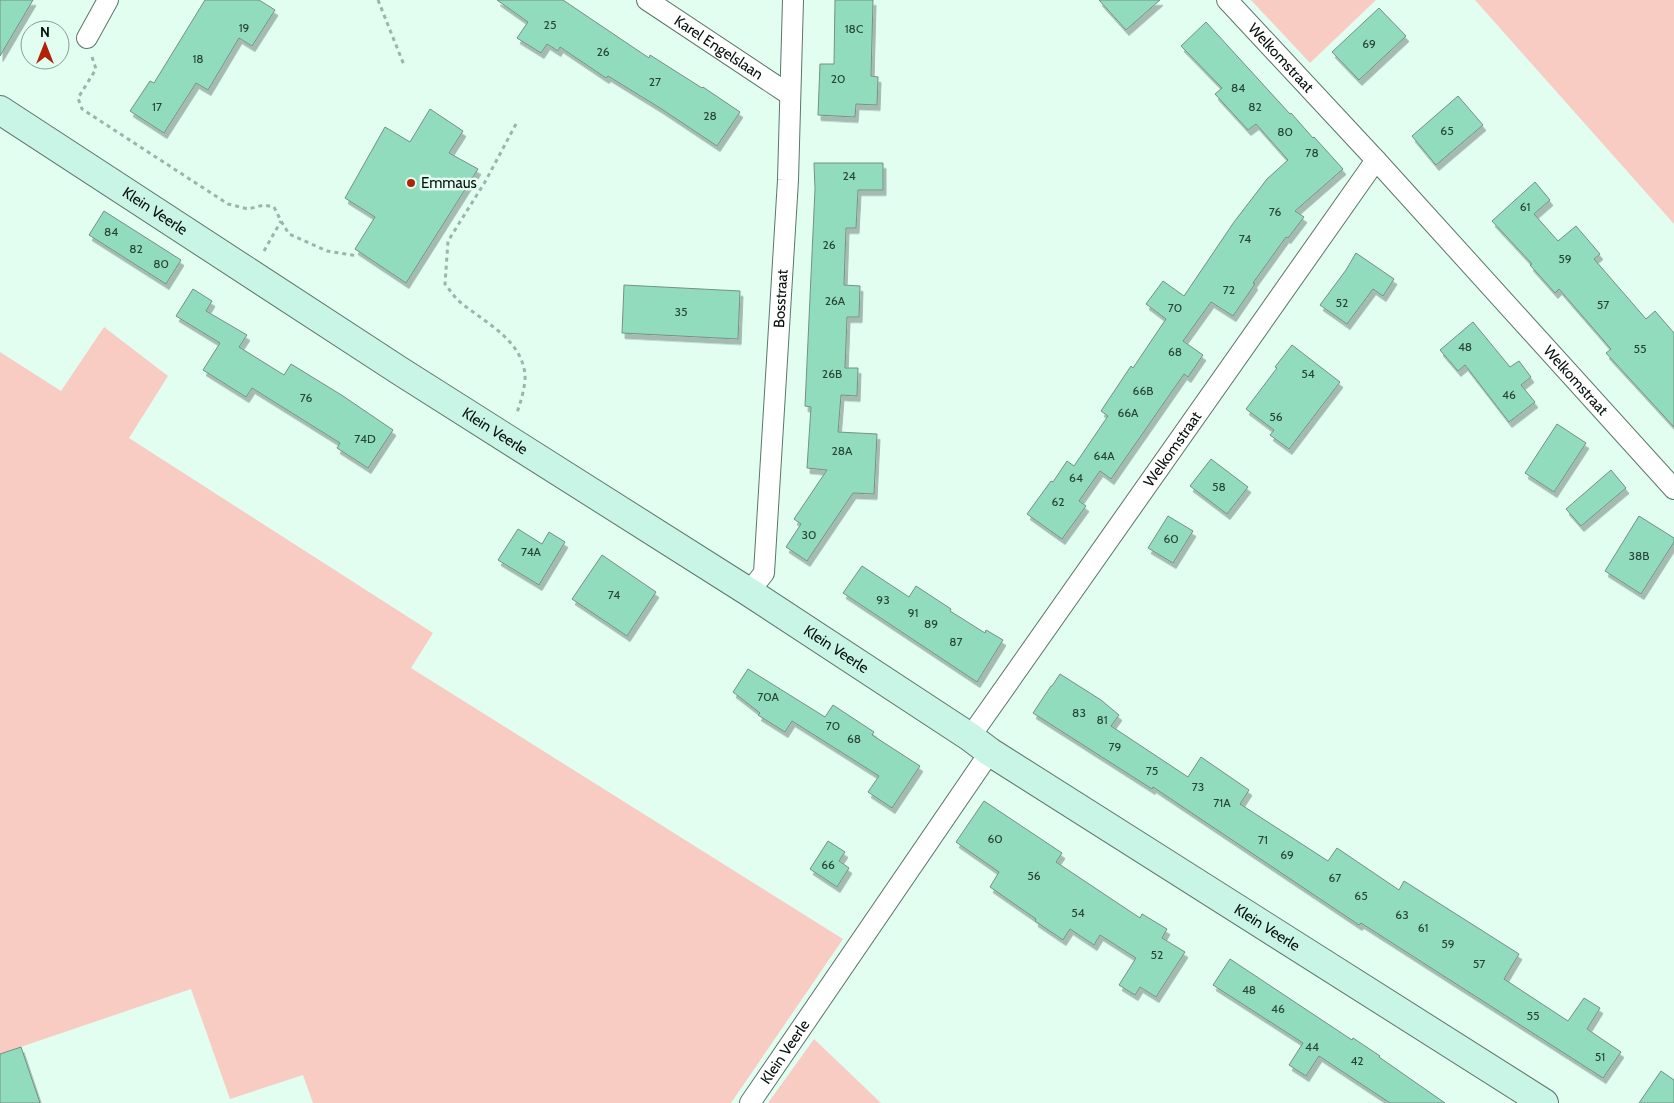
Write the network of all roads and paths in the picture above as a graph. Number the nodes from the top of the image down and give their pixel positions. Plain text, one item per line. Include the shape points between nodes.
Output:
1 (108, 0) edge
2 (378, 0) edge
3 (647, 0) edge
4 (793, 0) edge
5 (1227, 0) edge
6 (87, 38) joint
7 (404, 64) dead end
8 (790, 95) junction
9 (0, 110) edge
10 (516, 124) dead end
11 (1376, 160) junction
12 (280, 221) junction
13 (358, 256) dead end
14 (252, 274) junction
15 (508, 440) junction
16 (1674, 489) edge
17 (749, 592) junction
18 (980, 744) junction
19 (750, 1103) edge
20 (1544, 1103) edge

1 - 6 street
2 - 7 path
3 - 8 street, Karel Engelslaan
4 - 8 street, Bosstraat
5 - 11 street, Welkomstraat
6 - 12 path via 96,69 78,98 82,109 228,204 248,209 264,205 274,207
8 - 17 street, Bosstraat via 788,180 764,573
9 - 14 main road, Klein Veerle
10 - 15 path via 448,241 445,284 458,300 496,329 520,355 525,375
11 - 16 street, Welkomstraat
11 - 18 street, Welkomstraat
12 - 13 path via 289,234 326,251
12 - 14 path
14 - 15 main road, Klein Veerle
15 - 17 main road, Klein Veerle
17 - 18 main road, Klein Veerle
18 - 19 street, Klein Veerle
18 - 20 main road, Klein Veerle

